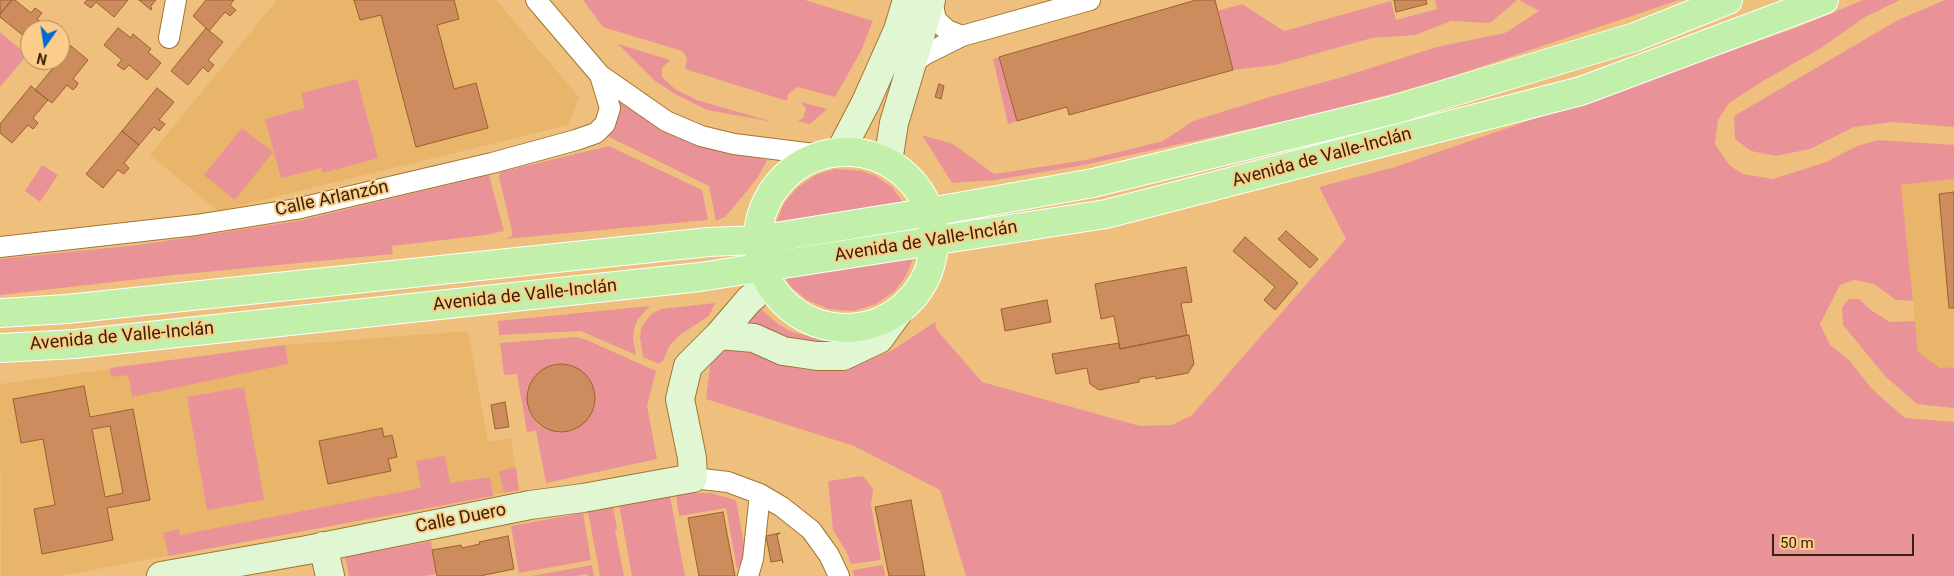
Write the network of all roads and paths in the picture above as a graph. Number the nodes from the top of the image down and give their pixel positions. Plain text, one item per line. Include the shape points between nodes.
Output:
1 (176, 0) edge
2 (536, 0) edge
3 (907, 0) edge
4 (931, 0) edge
5 (1090, 0) edge
6 (1728, 0) edge
7 (1824, 0) edge
8 (962, 36) junction
9 (168, 38) dead end
10 (911, 65) junction
11 (600, 75) junction
12 (831, 153) junction
13 (888, 162) junction
14 (930, 212) junction
15 (757, 240) junction
16 (935, 241) junction
17 (0, 247) edge
18 (765, 275) junction
19 (900, 310) junction
20 (0, 313) edge
21 (719, 335) junction
22 (0, 348) edge
23 (693, 478) junction
24 (760, 494) junction
25 (315, 548) junction
26 (161, 576) edge
27 (313, 576) edge
28 (330, 576) edge
29 (748, 576) edge
30 (839, 576) edge

1 - 9 street
2 - 11 street
3 - 12 street via 898,30 866,102
4 - 8 street via 936,20 947,30
4 - 10 street
5 - 8 street
6 - 14 main road, Avenida de Valle-Inclán via 1635,37 1393,110 1093,183
7 - 16 main road, Avenida de Valle-Inclán via 1581,90 1106,214
8 - 10 street
10 - 13 street via 894,123
11 - 12 street via 666,121 701,136 734,144
11 - 17 street, Calle Arlanzón via 610,108 608,116 596,133 576,140 296,209 196,225
12 - 13 main road via 865,154
12 - 15 main road via 797,166 780,180 762,212
13 - 14 main road via 914,183
14 - 15 main road, Avenida de Valle-Inclán
14 - 16 main road
15 - 18 main road
15 - 20 main road, Avenida de Valle-Inclán via 709,242 96,306
16 - 18 main road, Avenida de Valle-Inclán
16 - 19 main road via 928,274 920,289
18 - 19 main road via 788,307 814,322 843,328 873,324
18 - 21 street via 749,300
18 - 22 main road, Avenida de Valle-Inclán via 700,277 84,343
19 - 21 street via 879,340 844,356 783,351 754,338
21 - 23 street via 688,366 680,399
23 - 24 street, Calle Duero via 728,482
23 - 25 street, Calle Duero via 530,505
24 - 29 street
24 - 30 street, Calle Duero via 811,530
25 - 26 street, Calle Duero
25 - 27 street
25 - 28 street

